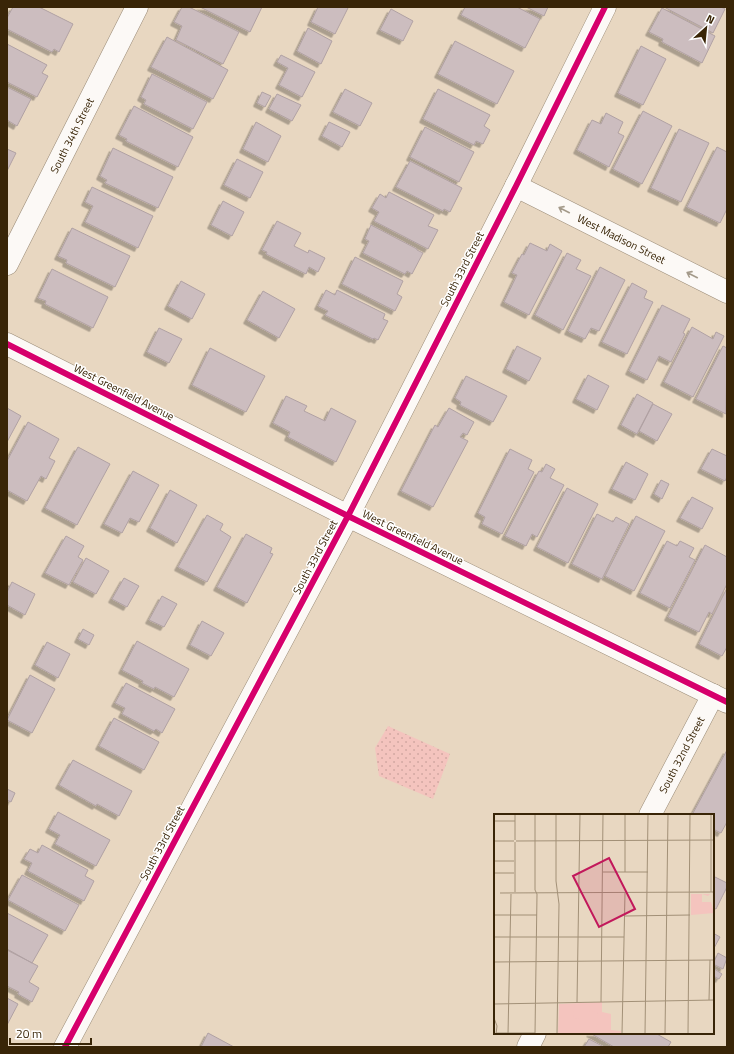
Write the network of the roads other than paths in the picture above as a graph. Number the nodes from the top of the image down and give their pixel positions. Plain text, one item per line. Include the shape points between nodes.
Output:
1 (137, 7) edge
2 (605, 7) edge
3 (516, 186) junction
4 (7, 264) edge
5 (727, 292) edge
6 (7, 344) edge
7 (348, 516) junction
8 (720, 698) edge
9 (651, 814) edge
10 (534, 1034) edge
11 (65, 1047) edge
12 (528, 1047) edge

1 - 4 street, South 34th Street
2 - 3 street, South 33rd Street
5 -> 3 street, West Madison Street
3 - 7 street, South 33rd Street
6 - 7 street, West Greenfield Avenue
7 - 8 street, West Greenfield Avenue
7 - 11 street, South 33rd Street
8 - 9 street, South 32nd Street
10 - 12 street

